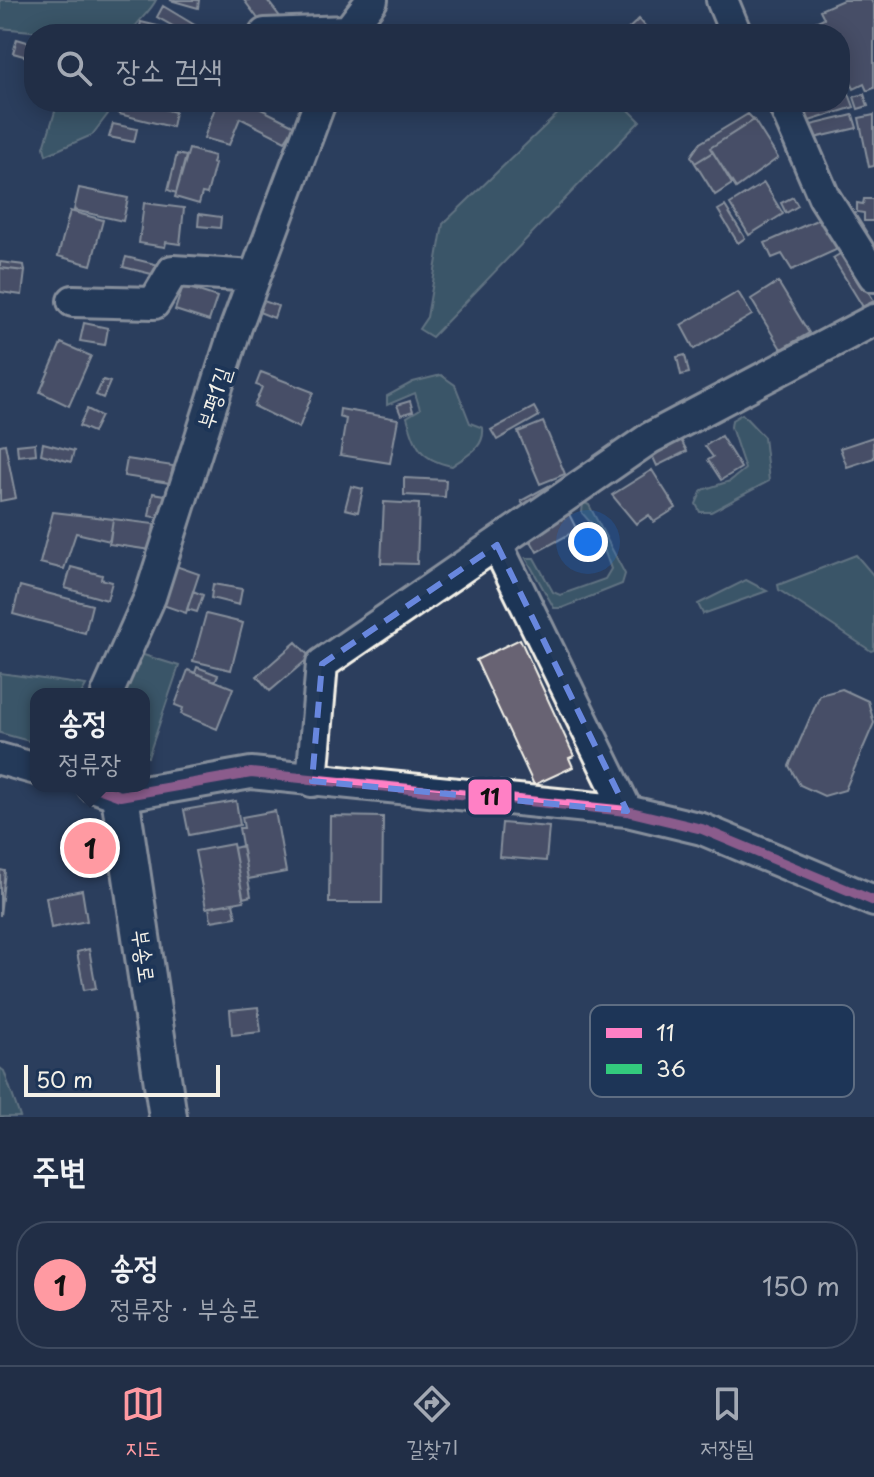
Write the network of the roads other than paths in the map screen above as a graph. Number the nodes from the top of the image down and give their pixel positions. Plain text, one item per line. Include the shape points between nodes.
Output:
1 (372, 0) edge
2 (722, 0) edge
3 (353, 24) edge
4 (732, 24) edge
5 (316, 112) edge
6 (787, 112) edge
7 (255, 276) junction
8 (874, 276) edge
9 (73, 301) dead end
10 (874, 320) edge
11 (497, 545) junction
12 (110, 688) edge
13 (0, 759) edge
14 (30, 767) edge
15 (312, 781) junction
16 (150, 786) edge
17 (106, 792) edge
18 (627, 811) junction
19 (874, 901) edge
20 (168, 1117) edge

1 - 3 street
2 - 4 street
5 - 7 street, 부평1길
6 - 8 street via 824,197
7 - 9 street via 173,271 154,303
7 - 12 street, 부평1길 via 150,597
10 - 11 street via 650,438
11 - 15 street via 322,664
11 - 18 street
13 - 14 street
15 - 16 street via 251,773
15 - 18 street
17 - 20 street, 부송로
18 - 19 street via 702,829

